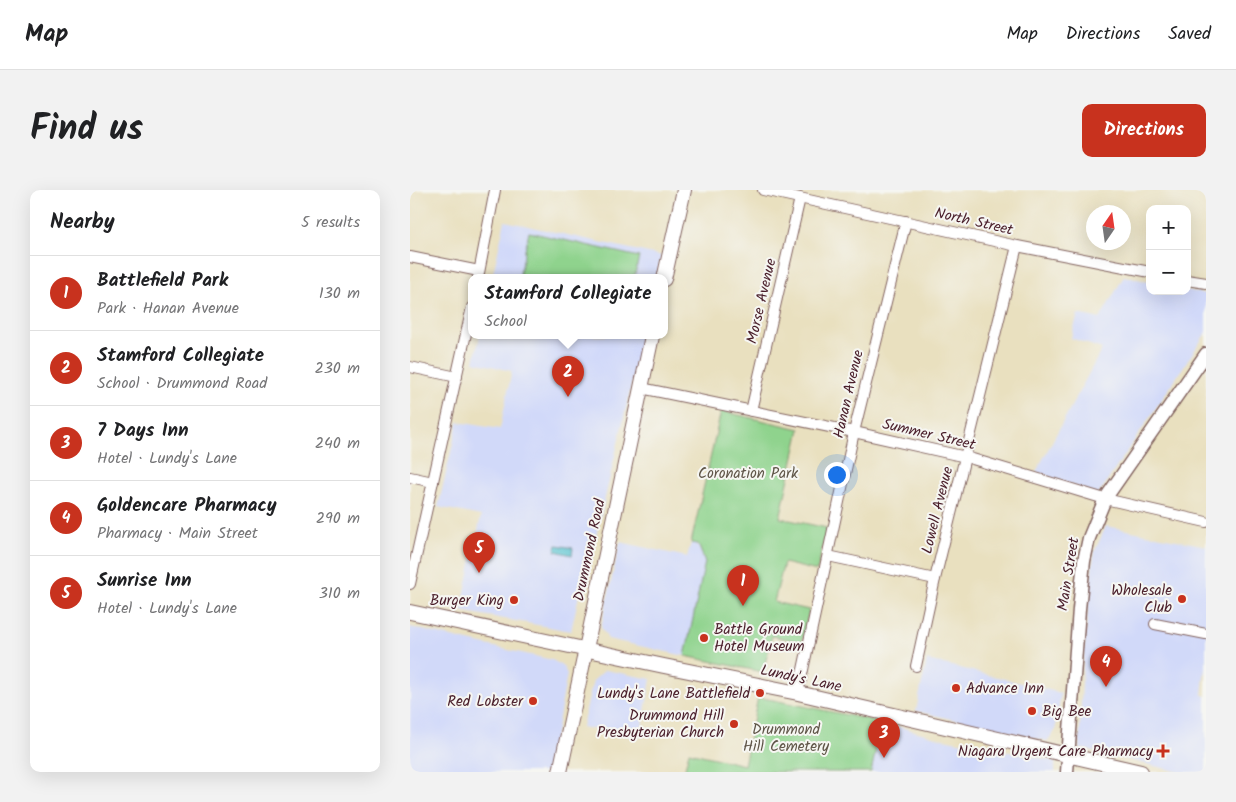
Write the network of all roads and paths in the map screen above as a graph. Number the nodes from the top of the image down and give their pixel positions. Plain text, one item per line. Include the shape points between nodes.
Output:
1 (495, 190) edge
2 (684, 190) edge
3 (763, 190) edge
4 (800, 198) junction
5 (906, 221) junction
6 (1016, 246) junction
7 (410, 257) edge
8 (1146, 271) edge
9 (474, 274) edge
10 (478, 274) edge
11 (665, 274) edge
12 (1191, 281) edge
13 (1206, 283) edge
14 (468, 326) edge
15 (651, 339) edge
16 (1206, 354) edge
17 (410, 367) edge
18 (457, 377) junction
19 (641, 388) junction
20 (751, 411) junction
21 (854, 432) junction
22 (966, 457) junction
23 (410, 477) edge
24 (433, 482) junction
25 (1105, 499) junction
26 (1206, 522) edge
27 (828, 556) junction
28 (935, 579) junction
29 (410, 584) edge
30 (410, 612) edge
31 (1156, 624) dead end
32 (1206, 634) edge
33 (585, 649) junction
34 (916, 666) dead end
35 (798, 693) junction
36 (1068, 755) junction
37 (560, 772) edge
38 (1067, 772) edge
39 (1140, 772) edge

1 - 10 street
2 - 11 main road
3 - 4 street, North Street
4 - 5 street, North Street
4 - 20 street, Morse Avenue
5 - 6 street, North Street
5 - 21 street, Hanan Avenue
6 - 8 street, North Street
6 - 22 street, Lowell Avenue
7 - 9 street
12 - 13 street
14 - 18 street
15 - 19 main road, Drummond Road
16 - 25 street, Main Street
17 - 18 street
18 - 24 street
19 - 20 street, Summer Street
19 - 33 main road, Drummond Road
20 - 21 street, Summer Street
21 - 22 street, Summer Street
21 - 27 street, Hanan Avenue
22 - 25 street, Summer Street
22 - 28 street, Lowell Avenue
23 - 24 street
24 - 29 street
25 - 26 street, Summer Street
25 - 36 street, Main Street via 1090,535 1084,561
27 - 28 street
27 - 35 street, Hanan Avenue
28 - 34 street, Lowell Avenue
30 - 33 main road, Lundy's Lane
31 - 32 street
33 - 35 main road, Lundy's Lane
33 - 37 main road, Drummond Road
35 - 36 main road, Lundy's Lane
36 - 38 street, Main Street
36 - 39 main road, Lundy's Lane

